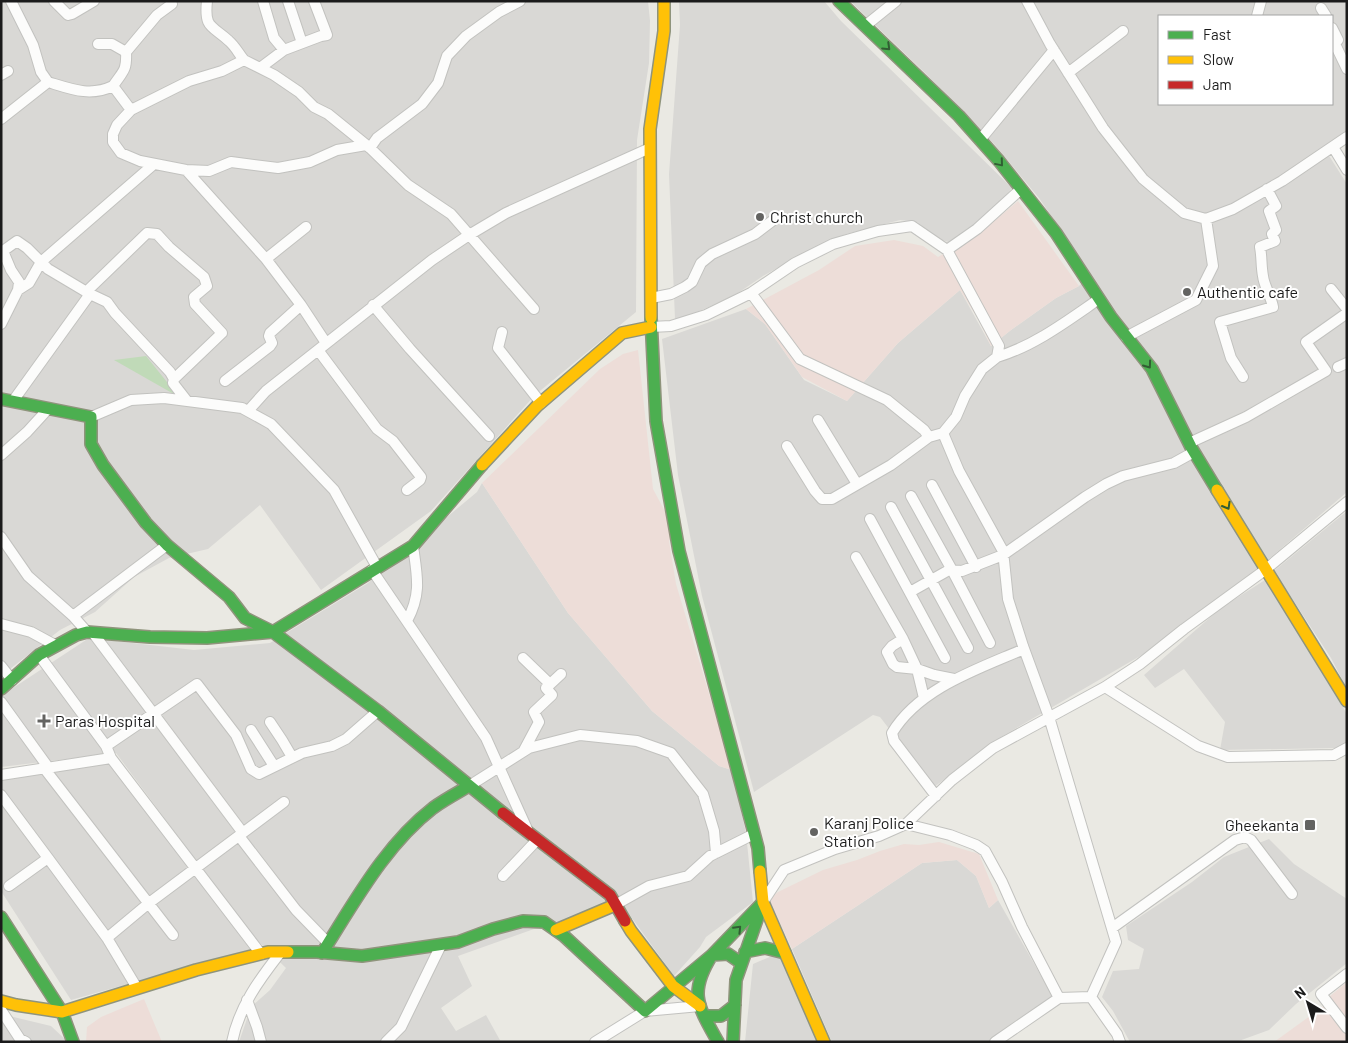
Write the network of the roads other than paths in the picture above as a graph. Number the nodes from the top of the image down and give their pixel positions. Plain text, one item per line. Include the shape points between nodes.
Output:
1 (11, 1) edge
2 (54, 1) edge
3 (94, 1) edge
4 (207, 1) edge
5 (263, 1) edge
6 (288, 1) edge
7 (314, 1) edge
8 (520, 1) edge
9 (664, 1) edge
10 (839, 1) edge
11 (896, 1) edge
12 (1027, 1) edge
13 (1260, 1) edge
14 (172, 4) dead end
15 (1257, 15) edge
16 (865, 26) junction
17 (1333, 29) edge
18 (1122, 31) dead end
19 (1343, 38) edge
20 (302, 43) junction
21 (98, 44) dead end
22 (284, 50) junction
23 (1054, 50) junction
24 (126, 52) junction
25 (244, 60) junction
26 (260, 68) junction
27 (1347, 69) edge
28 (1068, 73) junction
29 (48, 82) junction
30 (113, 86) junction
31 (131, 110) junction
32 (1, 119) edge
33 (1347, 137) edge
34 (980, 140) junction
35 (368, 146) junction
36 (1333, 147) junction
37 (650, 148) junction
38 (154, 164) junction
39 (186, 170) junction
40 (1347, 170) edge
41 (1021, 189) junction
42 (1267, 189) junction
43 (776, 218) dead end
44 (1206, 219) junction
45 (306, 227) dead end
46 (469, 235) junction
47 (2, 250) edge
48 (947, 250) junction
49 (266, 259) junction
50 (41, 262) junction
51 (1331, 289) dead end
52 (18, 290) junction
53 (88, 293) junction
54 (751, 293) junction
55 (651, 298) junction
56 (1099, 299) junction
57 (301, 304) junction
58 (373, 305) junction
59 (534, 309) dead end
60 (1347, 309) edge
61 (1347, 313) edge
62 (1, 324) edge
63 (651, 327) junction
64 (502, 332) dead end
65 (1126, 337) junction
66 (322, 347) junction
67 (997, 357) junction
68 (1243, 377) dead end
69 (174, 380) junction
70 (225, 381) dead end
71 (7, 400) edge
72 (186, 401) junction
73 (541, 403) junction
74 (48, 409) junction
75 (248, 411) junction
76 (91, 417) junction
77 (818, 420) dead end
78 (943, 433) junction
79 (489, 436) dead end
80 (929, 437) junction
81 (787, 446) dead end
82 (1191, 447) junction
83 (1, 455) edge
84 (857, 484) junction
85 (932, 485) dead end
86 (407, 490) dead end
87 (911, 496) dead end
88 (1347, 502) edge
89 (891, 506) dead end
90 (870, 519) dead end
91 (1, 537) edge
92 (167, 545) junction
93 (414, 546) junction
94 (1003, 555) junction
95 (856, 557) dead end
96 (976, 566) junction
97 (374, 569) junction
98 (952, 570) junction
99 (1265, 570) junction
100 (930, 580) junction
101 (910, 592) junction
102 (73, 616) junction
103 (407, 621) junction
104 (1, 624) edge
105 (273, 632) junction
106 (90, 633) junction
107 (903, 639) junction
108 (990, 643) dead end
109 (54, 645) junction
110 (968, 648) dead end
111 (1024, 650) junction
112 (39, 655) junction
113 (522, 658) dead end
114 (945, 658) dead end
115 (1, 666) edge
116 (917, 669) junction
117 (561, 674) dead end
118 (954, 679) junction
119 (12, 680) junction
120 (550, 684) junction
121 (1105, 687) junction
122 (1, 689) edge
123 (924, 698) junction
124 (1347, 701) edge
125 (1, 702) edge
126 (378, 711) junction
127 (154, 714) junction
128 (1050, 717) junction
129 (270, 722) dead end
130 (251, 730) dead end
131 (106, 746) junction
132 (1347, 748) edge
133 (523, 752) junction
134 (292, 757) junction
135 (112, 758) junction
136 (274, 766) junction
137 (498, 766) junction
138 (46, 768) junction
139 (1, 775) edge
140 (469, 786) junction
141 (1, 795) edge
142 (936, 796) junction
143 (284, 802) dead end
144 (906, 824) junction
145 (241, 834) junction
146 (754, 834) junction
147 (533, 837) junction
148 (716, 853) junction
149 (48, 858) junction
150 (196, 868) junction
151 (503, 876) dead end
152 (9, 886) dead end
153 (1292, 894) dead end
154 (763, 902) junction
155 (149, 903) junction
156 (615, 905) junction
157 (1, 917) edge
158 (1112, 928) junction
159 (556, 930) junction
160 (174, 935) dead end
161 (107, 938) junction
162 (441, 944) junction
163 (325, 948) junction
164 (280, 952) junction
165 (785, 953) junction
166 (261, 954) junction
167 (712, 955) junction
168 (743, 957) junction
169 (1347, 974) edge
170 (673, 986) junction
171 (137, 988) junction
172 (1091, 997) junction
173 (1059, 998) junction
174 (1, 1000) edge
175 (247, 1000) junction
176 (735, 1005) junction
177 (1, 1010) edge
178 (646, 1011) junction
179 (702, 1011) junction
180 (62, 1012) junction
181 (1347, 1028) edge
182 (21, 1041) edge
183 (73, 1042) edge
184 (232, 1042) edge
185 (261, 1042) edge
186 (386, 1042) edge
187 (595, 1042) edge
188 (718, 1042) edge
189 (733, 1042) edge
190 (824, 1042) edge
191 (995, 1042) edge
192 (1120, 1042) edge

1 - 29 street
2 - 3 street via 68,15
4 - 25 street via 209,26 229,41
5 - 22 street via 274,38
6 - 20 street
7 - 20 street via 327,35
8 - 35 street via 466,36 447,56 438,83 422,104
9 - 37 street via 664,31
10 - 16 street
11 - 16 street
12 - 23 street
13 - 15 street
14 - 24 street via 157,15
16 -> 34 street
17 - 19 street
18 - 28 street
19 - 27 street via 1334,42
20 - 22 street
21 - 24 street via 112,44
22 - 26 street
23 - 28 street
23 - 34 street
24 - 30 street via 124,72
25 - 26 street
25 - 31 street via 189,81
26 - 35 street via 298,92
28 - 44 street via 1103,128 1143,179 1184,213
29 - 30 street via 81,92
29 - 32 street
30 - 31 street
31 - 38 street via 117,125 112,134 113,142 120,153
33 - 36 street
34 -> 41 street
35 - 39 street via 338,150 310,162 278,168 231,162 209,171
35 - 46 street via 408,184 451,214
36 - 40 street
36 - 42 street
37 - 46 street via 506,213
37 - 55 street
38 - 39 street
38 - 50 street
39 - 49 street
41 - 48 street via 977,229
41 - 56 street via 1056,233
42 - 44 street via 1233,209
42 - 68 street via 1276,206 1269,212 1276,230 1272,234 1275,240 1260,247 1263,276 1273,307 1220,322 1231,358
43 - 55 street via 755,234 712,254 701,263 692,282 685,288
44 - 65 street via 1213,266 1196,300
45 - 49 street
46 - 58 street
46 - 59 street
47 - 50 street via 18,241
47 - 52 street via 19,282
48 - 54 street via 912,226 878,231 833,244 796,263
48 - 67 street via 999,346
49 - 57 street
50 - 52 street via 29,283
50 - 53 street
51 - 60 street
52 - 62 street
53 - 69 street via 107,302
53 - 69 street via 148,233 157,234 204,277 207,286 194,297 195,304 222,333
53 - 71 street
54 - 63 street via 706,315 671,326
54 - 80 street via 800,359 887,400
55 - 63 street
56 - 65 street
56 - 67 street via 1016,352
57 - 66 street
57 - 70 street via 270,333 270,346
58 - 66 street
58 - 79 street
61 - 82 street via 1306,342 1326,371
63 - 73 street via 622,333
63 - 146 street via 656,421 679,551
64 - 73 street via 498,348
65 -> 82 street via 1152,369
66 - 75 street via 266,391
66 - 86 street via 378,429 393,441 421,476
67 - 78 street via 982,369 956,418
69 - 72 street
71 - 74 street
72 - 75 street
72 - 76 street via 164,398 130,400
73 - 93 street via 494,451
74 - 76 street
74 - 83 street
75 - 97 street via 271,424 334,490
76 - 92 street via 91,444 103,465
77 - 84 street
78 - 80 street
78 - 94 street
80 - 84 street via 891,465
81 - 84 street via 822,499 832,499
82 - 94 street via 1174,463 1123,476 1106,484
82 -> 99 street
85 - 96 street
87 - 98 street
88 - 99 street
89 - 100 street
90 - 101 street
91 - 102 street via 28,576
92 - 102 street
92 - 105 street via 229,598 245,618
93 - 97 street
93 - 103 street via 418,580 416,605
94 - 96 street
94 - 111 street via 1008,599
95 - 107 street
96 - 98 street via 962,571
97 - 103 street
97 - 105 street
98 - 100 street
98 - 108 street
99 - 121 street
99 - 124 street
100 - 101 street
100 - 110 street
101 - 114 street
102 - 106 street
103 - 137 street via 486,738
104 - 109 street via 31,632
105 - 106 street via 206,638
105 - 126 street
106 - 109 street via 76,635
106 - 127 street
107 - 116 street
107 - 116 street via 887,652 897,667
109 - 112 street
111 - 118 street
111 - 128 street
112 - 119 street
112 - 131 street
113 - 120 street
115 - 119 street
116 - 118 street
116 - 123 street
117 - 120 street
118 - 123 street
119 - 122 street
120 - 133 street via 546,688 552,696 534,712 539,722
121 - 128 street
121 - 132 street via 1198,746 1228,757 1334,755
123 - 142 street via 892,733 894,741
125 - 138 street
126 - 134 street via 346,739
126 - 140 street
127 - 131 street
127 - 136 street via 197,684 236,735 251,769 259,774
127 - 145 street
128 - 142 street via 993,748
128 - 158 street
129 - 134 street
130 - 136 street
131 - 135 street
133 - 137 street
133 - 148 street via 580,735 637,741 671,753 703,794 714,831
134 - 136 street
135 - 138 street
135 - 150 street
137 - 140 street
137 - 147 street
138 - 139 street
138 - 155 street
140 - 147 street
140 - 163 street via 432,808 393,846
141 - 149 street
142 - 144 street
143 - 145 street
144 - 154 street via 784,870
144 - 173 street via 950,835 976,844 985,851
145 - 150 street
145 - 163 street
146 - 148 street
146 - 154 street
147 - 151 street
147 - 156 street via 610,895
148 - 156 street via 688,876 650,886
149 - 152 street
149 - 161 street
150 - 155 street
150 - 166 street
153 - 158 street via 1251,840 1245,837 1235,840
154 - 165 street
167 -> 154 street
154 - 168 street
155 - 160 street
155 - 161 street
156 - 159 street
156 - 170 street
157 - 180 street
158 - 172 street via 1116,942
159 - 162 street via 544,922 523,921 458,942
159 - 178 street
161 - 171 street
162 - 163 street via 362,956
162 - 186 street via 401,1028
163 - 164 street
164 - 166 street
164 - 175 street
165 - 168 street via 769,948 752,949
165 - 190 street
166 - 171 street
167 - 168 street via 723,953
167 - 170 street
167 - 179 street via 697,984
168 - 176 street via 736,980
169 - 181 street via 1321,994
170 - 178 street
170 - 179 street
171 - 180 street
172 - 173 street
172 - 192 street
173 - 191 street
174 - 180 street
175 - 184 street
175 - 185 street
176 - 179 street via 722,1016 711,1018
176 - 189 street
177 - 182 street
178 - 179 street
178 - 187 street
179 - 188 street
180 - 183 street

